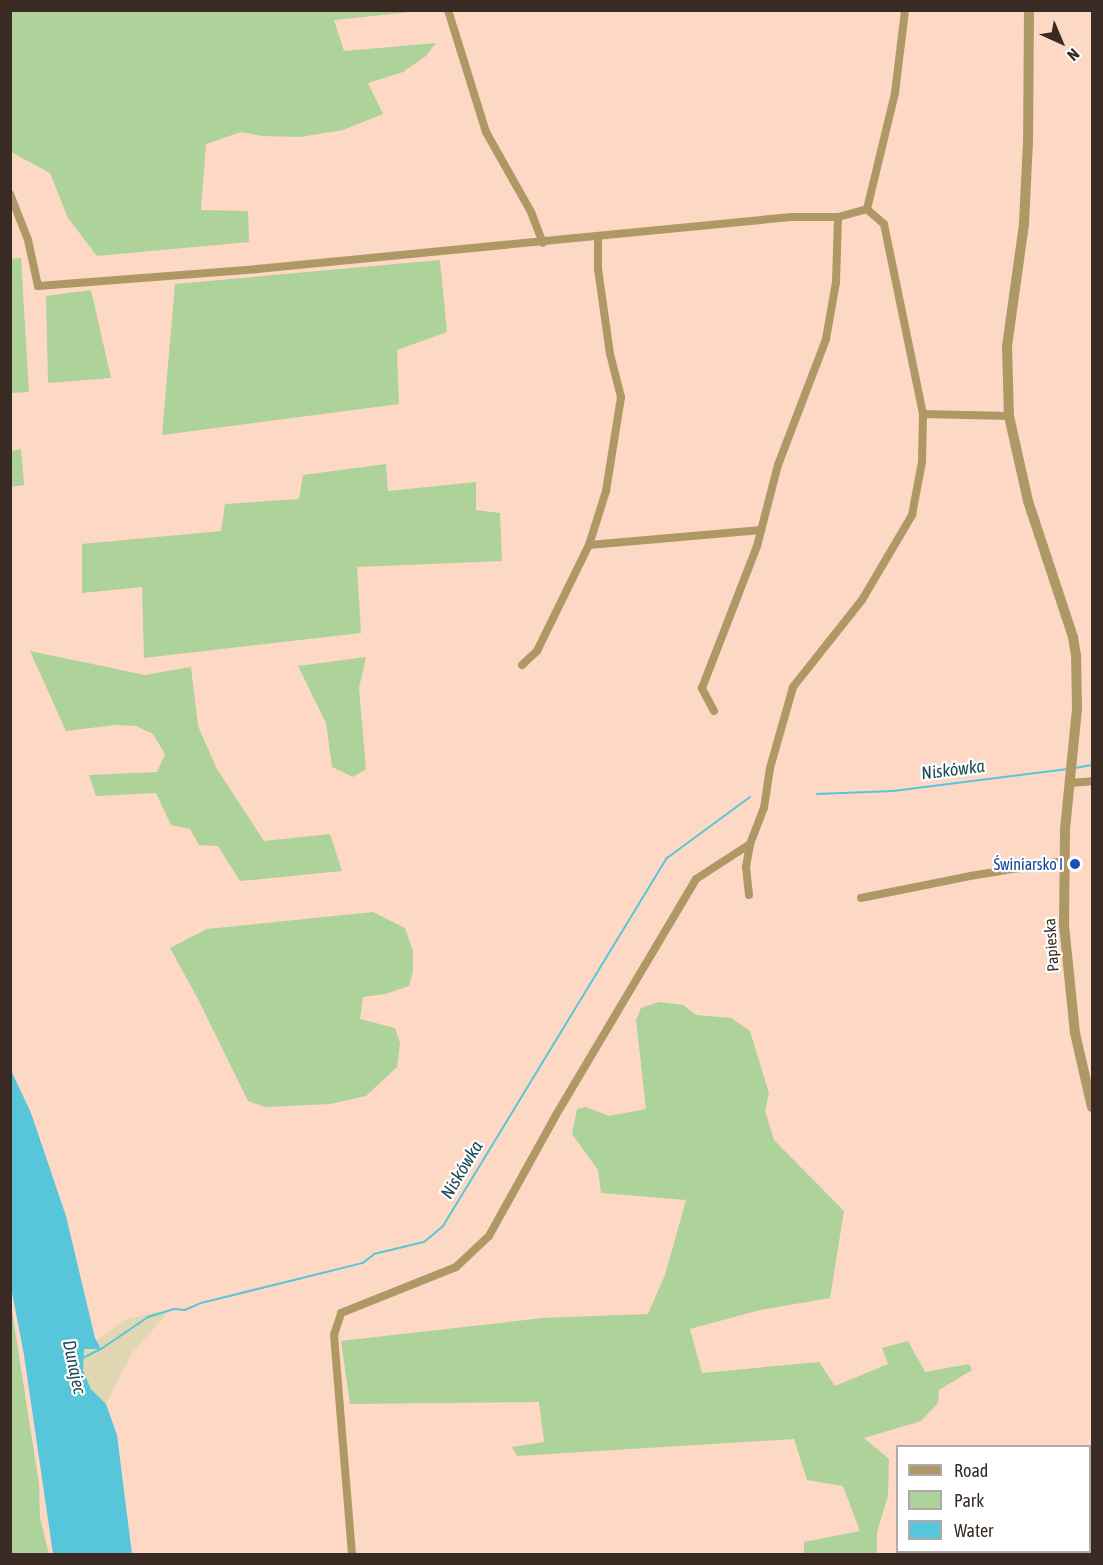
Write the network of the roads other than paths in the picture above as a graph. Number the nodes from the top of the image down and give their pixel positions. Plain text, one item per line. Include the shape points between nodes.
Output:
1 (448, 10) edge
2 (905, 10) edge
3 (1029, 10) edge
4 (10, 194) edge
5 (867, 209) junction
6 (838, 217) junction
7 (598, 237) junction
8 (543, 243) junction
9 (922, 414) junction
10 (1009, 416) junction
11 (761, 530) junction
12 (589, 545) junction
13 (522, 665) dead end
14 (714, 711) dead end
15 (1071, 781) junction
16 (1092, 781) edge
17 (750, 844) junction
18 (1064, 861) junction
19 (749, 895) dead end
20 (861, 898) dead end
21 (1092, 1107) edge
22 (352, 1554) edge

1 - 8 street via 486,132 531,212
2 - 5 street via 895,93
3 - 10 street, Papieska via 1024,224 1007,346
4 - 8 street via 28,240 38,286
5 - 6 street
5 - 9 street via 884,224
6 - 7 street via 791,217
6 - 11 street via 836,282 826,339 778,465
7 - 8 street
7 - 12 street via 608,345 621,397 606,491
9 - 10 street
9 - 17 street via 922,462 912,515 862,600 793,687 770,768 764,808
10 - 15 street, Papieska via 1028,501 1072,637 1078,679
11 - 12 street
11 - 14 street via 702,688
12 - 13 street via 537,651
15 - 16 street
15 - 18 street, Papieska
17 - 19 street via 746,867
17 - 22 street via 696,879 489,1236 456,1267 341,1313 333,1335
18 - 20 street
18 - 21 street, Papieska via 1068,973 1075,1033

